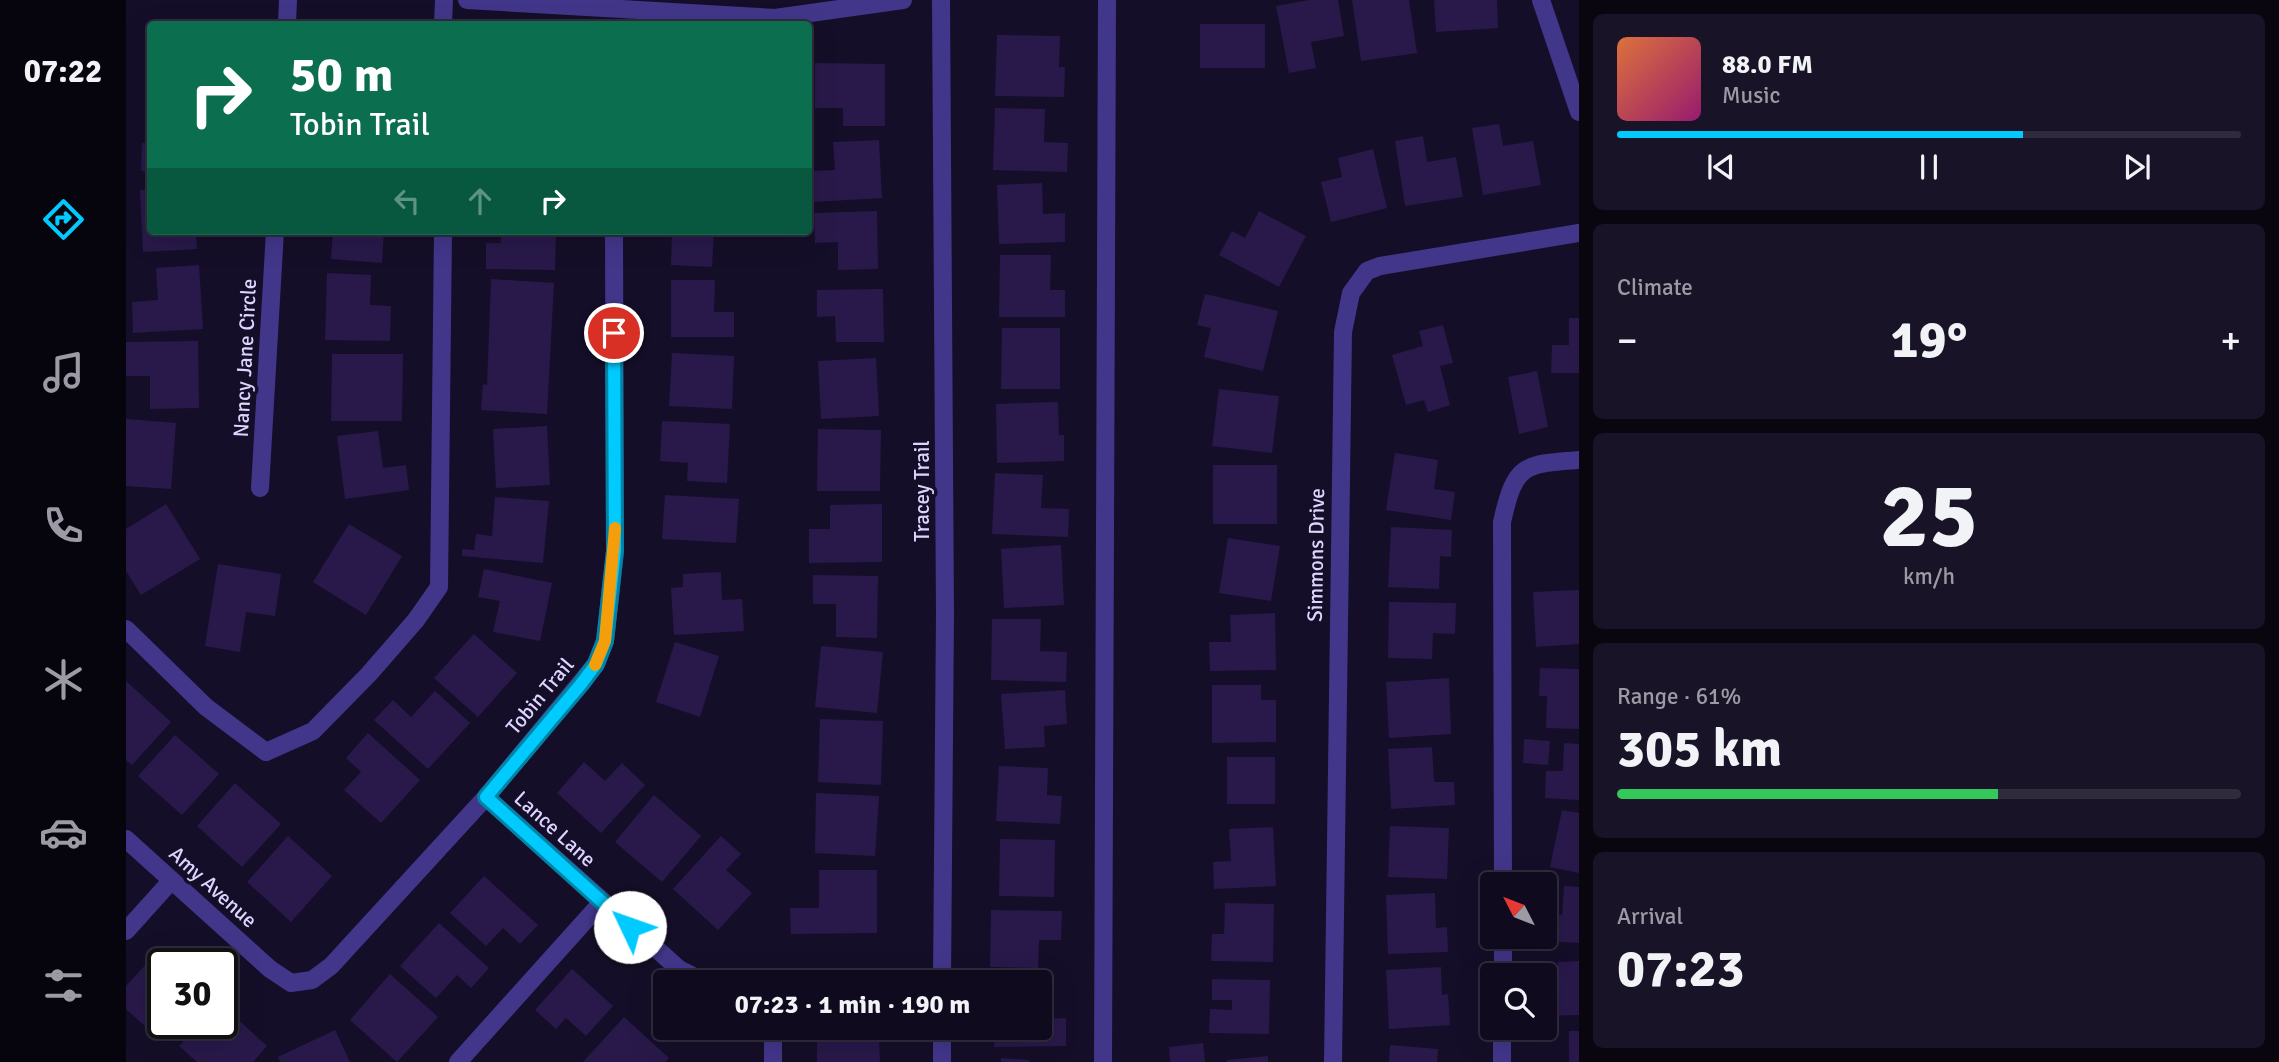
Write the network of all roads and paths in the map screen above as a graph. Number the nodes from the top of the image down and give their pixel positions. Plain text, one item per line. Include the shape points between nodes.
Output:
1 (288, 0) edge
2 (443, 0) edge
3 (467, 0) edge
4 (903, 0) edge
5 (941, 0) edge
6 (1107, 0) edge
7 (1541, 0) edge
8 (611, 16) edge
9 (287, 21) edge
10 (443, 21) edge
11 (1579, 112) edge
12 (1579, 233) edge
13 (275, 235) edge
14 (443, 235) edge
15 (614, 235) edge
16 (1579, 460) edge
17 (260, 488) dead end
18 (126, 629) edge
19 (486, 797) junction
20 (126, 839) edge
21 (1503, 872) edge
22 (171, 881) junction
23 (602, 902) junction
24 (126, 931) edge
25 (270, 969) joint
26 (681, 970) edge
27 (942, 970) edge
28 (773, 1040) edge
29 (942, 1040) edge
30 (1502, 1040) edge
31 (458, 1062) edge
32 (773, 1062) edge
33 (942, 1062) edge
34 (1103, 1062) edge
35 (1333, 1062) edge
36 (1502, 1062) edge

1 - 9 street
2 - 10 street
3 - 8 street
4 - 8 street via 775,18
5 - 27 street, Tracey Trail
6 - 34 street
7 - 11 street
12 - 35 street, Simmons Drive via 1380,266 1359,280 1346,310 1340,442
13 - 17 street, Nancy Jane Circle
14 - 18 street via 439,587 416,620 313,731 266,752 206,707
15 - 19 street, Tobin Trail via 615,551 605,641 581,684
16 - 21 street via 1535,463 1519,473 1502,522
19 - 23 street, Lance Lane
19 - 25 street, Tobin Trail via 331,966 312,980 291,983
20 - 22 street, Amy Avenue
22 - 24 street
22 - 25 street, Amy Avenue
23 - 26 street, Lance Lane
23 - 31 street
28 - 32 street
29 - 33 street
30 - 36 street

